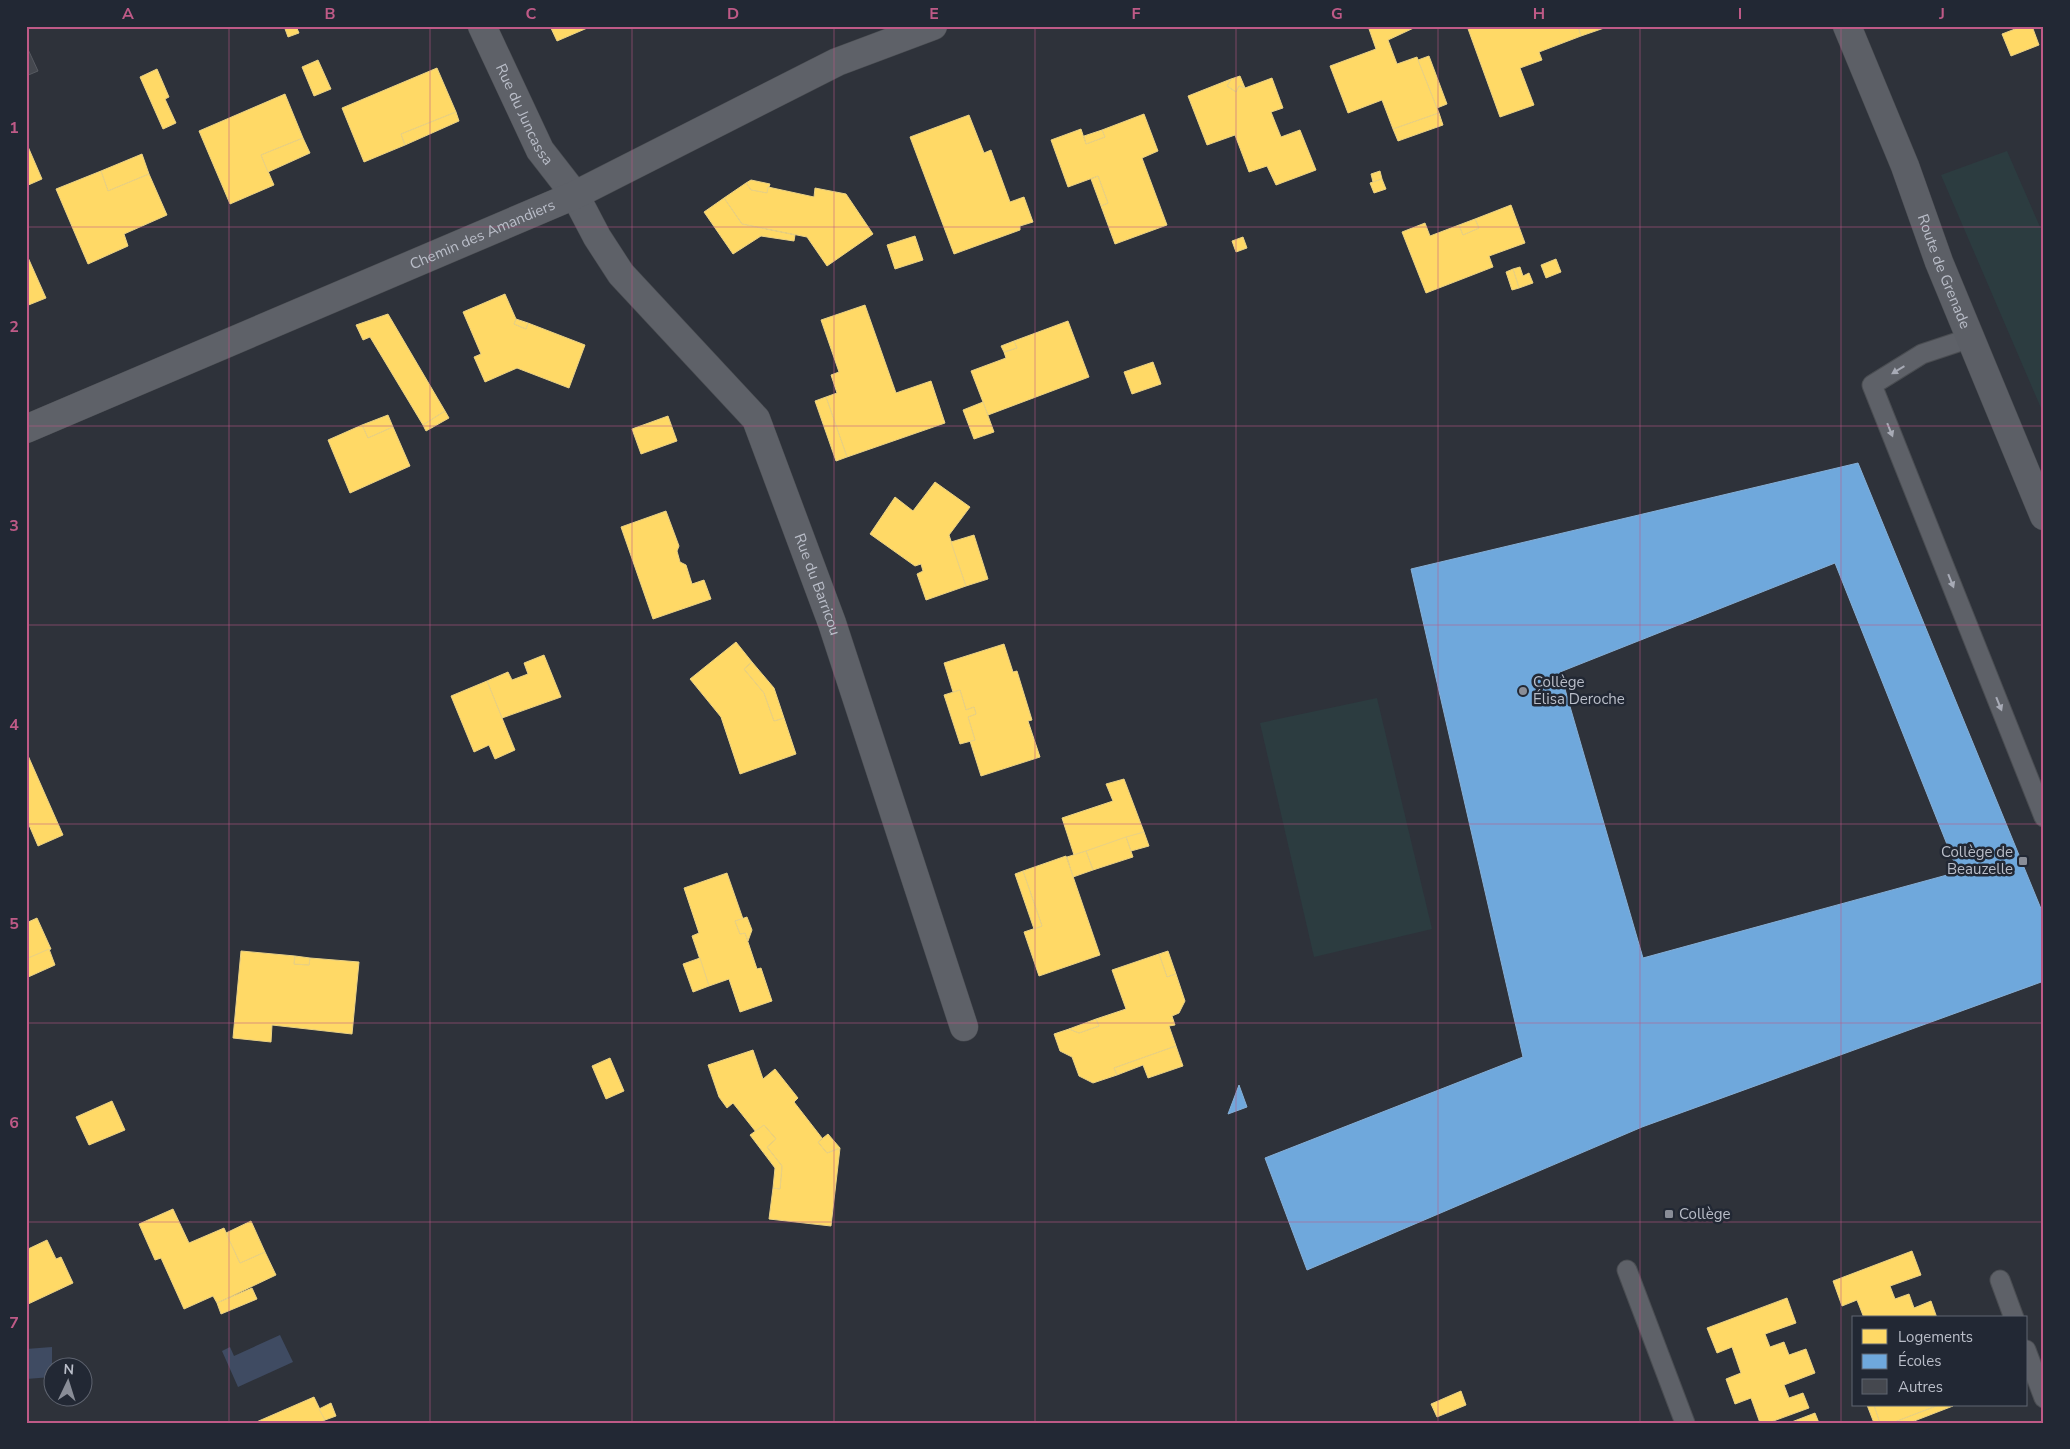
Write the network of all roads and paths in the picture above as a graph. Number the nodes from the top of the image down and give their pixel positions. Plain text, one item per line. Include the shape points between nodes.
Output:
1 (482, 26) edge
2 (933, 26) edge
3 (1847, 26) edge
4 (575, 195) junction
5 (1970, 338) junction
6 (26, 429) edge
7 (2044, 516) edge
8 (2044, 817) edge
9 (964, 1026) dead end
10 (1627, 1270) dead end
11 (2000, 1280) dead end
12 (2013, 1316) edge
13 (2028, 1355) edge
14 (2044, 1398) edge
15 (1685, 1423) edge

1 - 4 street, Rue du Juncassa via 540,150
2 - 4 street, Chemin des Amandiers via 837,62
3 - 5 main road, Route de Grenade via 1905,166
4 - 6 street, Chemin des Amandiers
4 - 9 street, Rue du Barricou via 621,274 756,419 832,623
5 - 7 main road, Route de Grenade
5 -> 8 lane via 1922,354 1872,385
10 - 15 lane
11 - 12 lane
13 - 14 lane

